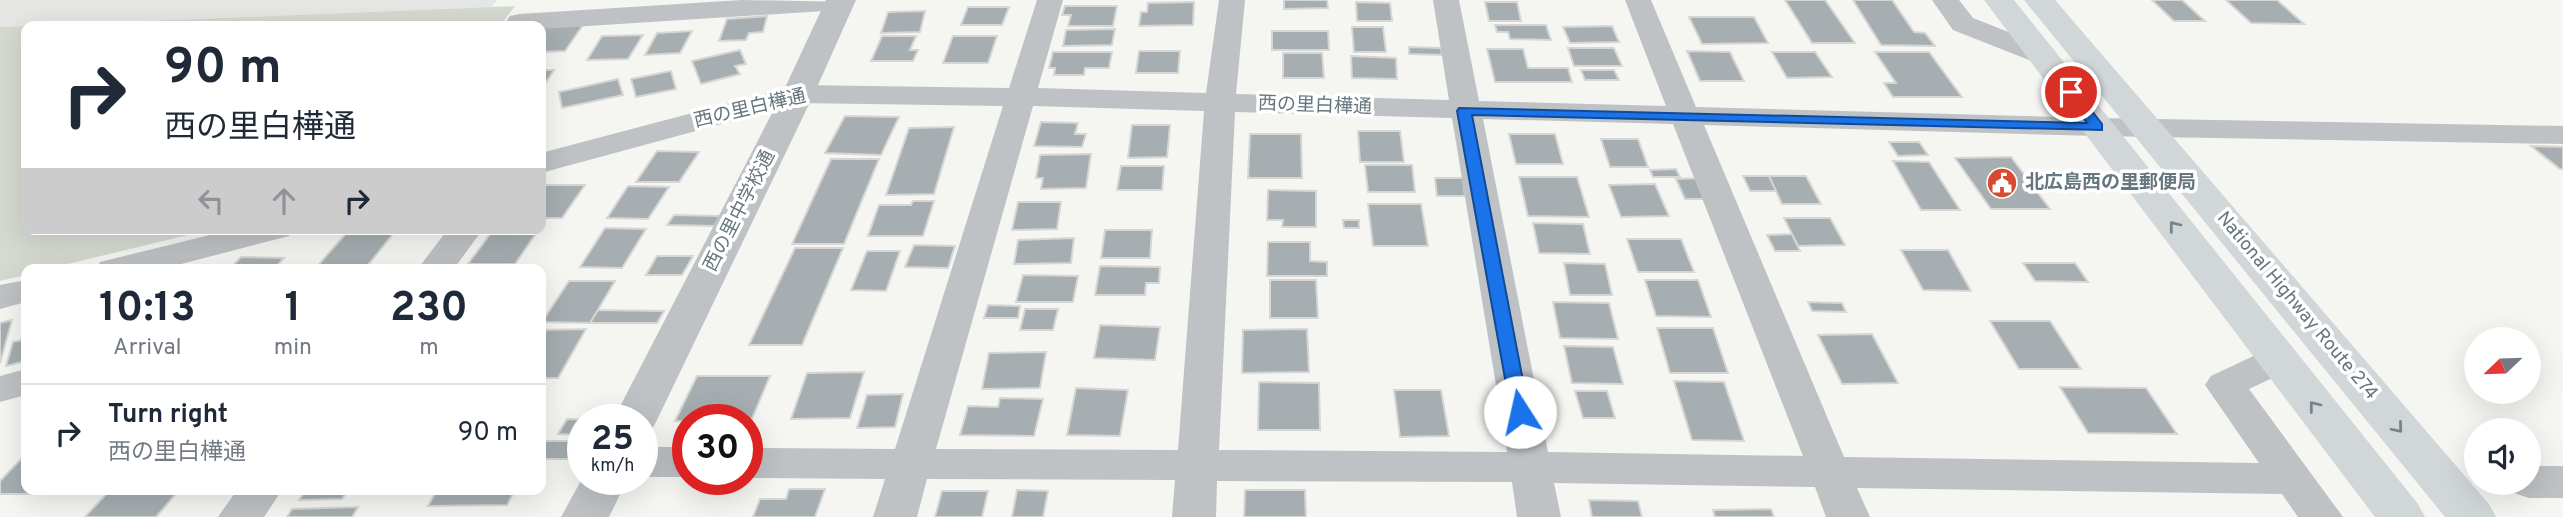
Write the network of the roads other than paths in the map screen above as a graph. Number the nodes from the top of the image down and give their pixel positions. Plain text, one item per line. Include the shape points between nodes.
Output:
1 (1050, 0) edge
2 (1232, 0) edge
3 (1446, 0) edge
4 (1638, 0) edge
5 (1945, 0) edge
6 (1999, 0) edge
7 (2039, 0) edge
8 (841, 1) edge
9 (535, 21) edge
10 (2044, 56) junction
11 (798, 94) junction
12 (1022, 97) junction
13 (1220, 103) junction
14 (1464, 111) junction
15 (1684, 116) junction
16 (2097, 127) junction
17 (2148, 128) junction
18 (2563, 135) edge
19 (546, 162) edge
20 (253, 235) edge
21 (461, 235) edge
22 (137, 264) edge
23 (439, 264) edge
24 (21, 292) edge
25 (0, 297) edge
26 (2278, 360) junction
27 (21, 383) edge
28 (0, 389) edge
29 (643, 404) edge
30 (763, 463) edge
31 (910, 465) junction
32 (1197, 466) junction
33 (1530, 467) junction
34 (1829, 472) junction
35 (2293, 478) junction
36 (2459, 481) edge
37 (2541, 482) edge
38 (2563, 482) edge
39 (257, 495) edge
40 (596, 495) edge
41 (240, 517) edge
42 (585, 517) edge
43 (895, 517) edge
44 (1194, 517) edge
45 (1539, 517) edge
46 (1848, 517) edge
47 (2321, 517) edge
48 (2401, 517) edge
49 (2472, 517) edge

1 - 12 street
2 - 13 street
3 - 14 street
4 - 15 street
5 - 10 street via 1963,24
6 - 10 highway
7 - 17 highway, National Highway Route 274
8 - 9 street
8 - 11 street, 西の里中学校通
10 - 16 highway
11 - 12 street, 西の里白樺通
11 - 19 street, 西の里白樺通
11 - 29 street, 西の里中学校通
12 - 13 street, 西の里白樺通
12 - 31 street
13 - 14 street, 西の里白樺通
13 - 32 street
14 - 15 street, 西の里白樺通
14 - 33 street
15 - 16 street, 西の里白樺通
15 - 34 street
16 - 17 street, 西の里白樺通
26 -> 16 highway
17 - 18 street, 西の里白樺通
17 -> 36 highway, National Highway Route 274
20 - 22 street
21 - 23 street
24 - 25 street
26 - 35 street via 2225,385
48 -> 26 highway
27 - 28 street
30 - 31 street
31 - 32 street
31 - 43 street
32 - 33 street
32 - 44 street
33 - 34 street
33 - 45 street
34 - 35 street
34 - 46 street
35 - 47 street
36 - 49 highway, National Highway Route 274
37 - 38 street
39 - 41 street
40 - 42 street

